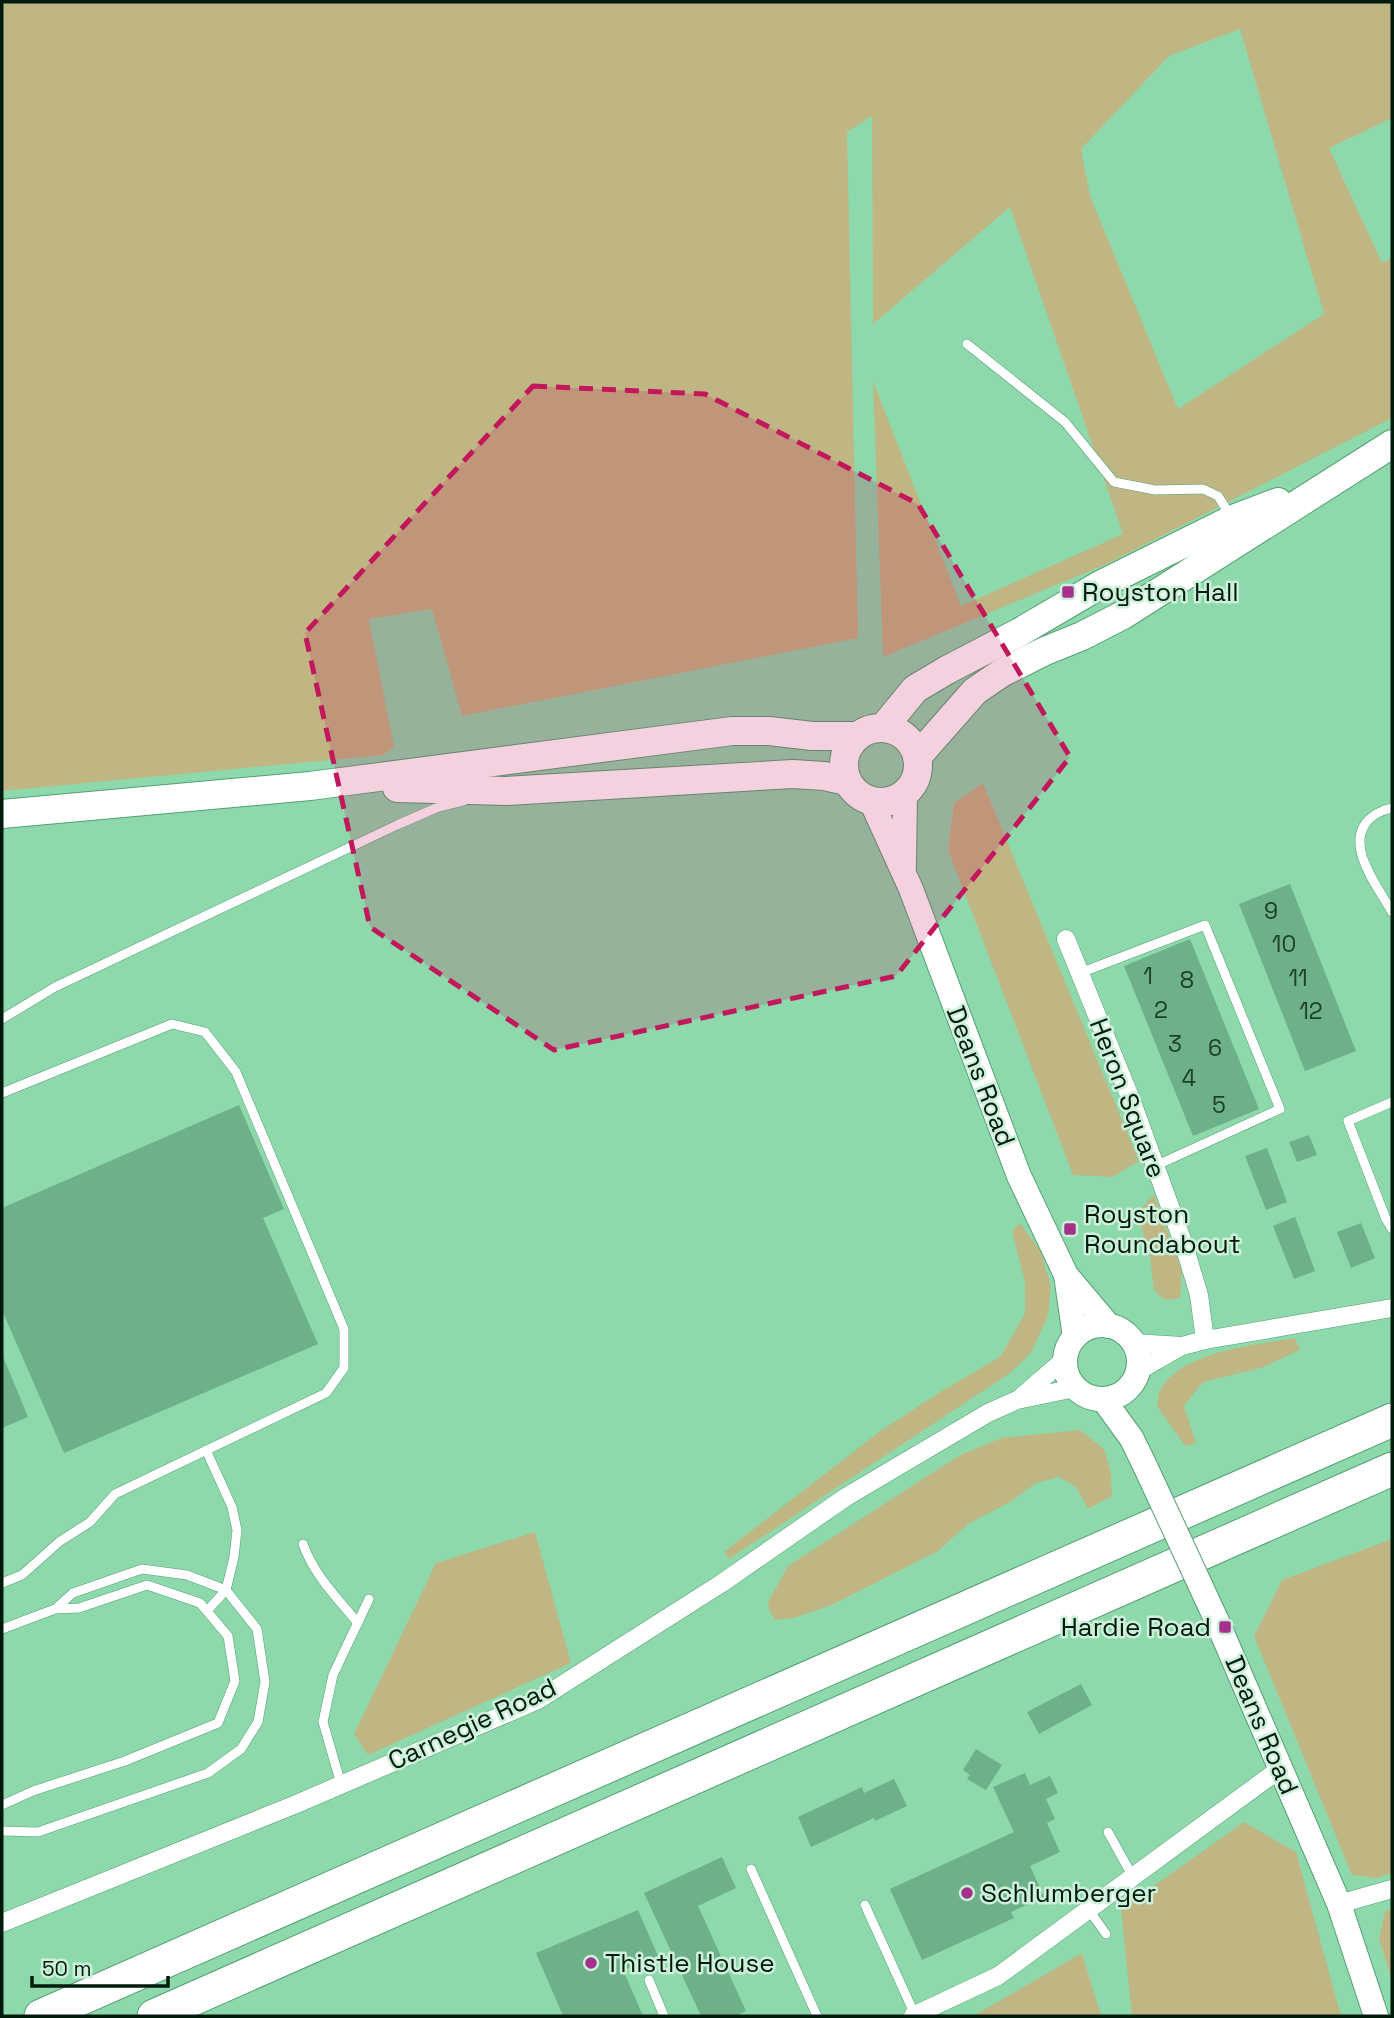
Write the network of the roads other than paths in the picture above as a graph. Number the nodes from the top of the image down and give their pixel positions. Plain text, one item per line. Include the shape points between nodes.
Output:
1 (967, 344) dead end
2 (1392, 444) edge
3 (1329, 483) junction
4 (1233, 519) junction
5 (870, 732) junction
6 (917, 757) junction
7 (847, 781) junction
8 (310, 786) junction
9 (506, 791) junction
10 (905, 793) junction
11 (871, 801) junction
12 (1392, 807) edge
13 (2, 814) edge
14 (904, 874) junction
15 (1392, 912) edge
16 (1066, 939) dead end
17 (1079, 973) junction
18 (2, 1019) edge
19 (2, 1093) edge
20 (1392, 1102) edge
21 (1155, 1166) junction
22 (1392, 1229) edge
23 (1066, 1275) junction
24 (1392, 1308) edge
25 (1109, 1326) junction
26 (1205, 1340) junction
27 (1134, 1343) junction
28 (1182, 1346) junction
29 (1070, 1348) junction
30 (1132, 1380) junction
31 (1075, 1388) junction
32 (1103, 1399) junction
33 (1017, 1400) junction
34 (1392, 1420) edge
35 (1132, 1440) junction
36 (206, 1451) junction
37 (1392, 1469) edge
38 (303, 1544) dead end
39 (2, 1583) edge
40 (226, 1590) junction
41 (369, 1599) dead end
42 (55, 1609) junction
43 (207, 1611) junction
44 (358, 1623) junction
45 (2, 1629) edge
46 (1280, 1768) junction
47 (341, 1784) junction
48 (2, 1805) edge
49 (2, 1831) edge
50 (1108, 1832) dead end
51 (751, 1869) dead end
52 (1133, 1877) junction
53 (1392, 1889) edge
54 (1339, 1904) junction
55 (865, 1905) dead end
56 (1089, 1910) junction
57 (2, 1923) edge
58 (1106, 1934) dead end
59 (649, 1980) dead end
60 (41, 2016) edge
61 (154, 2016) edge
62 (664, 2016) edge
63 (817, 2016) edge
64 (914, 2016) edge
65 (1376, 2016) edge

1 - 4 lane via 1065,422 1114,482 1155,490 1203,489 1218,496
2 - 3 main road
3 - 4 main road
3 - 6 main road via 1123,615 1003,672 975,691
4 - 5 main road via 1100,585 947,670 915,689
5 - 6 main road via 896,731
5 - 7 main road via 848,747 844,759
5 - 8 main road via 812,736 732,731
6 - 10 main road via 915,780
7 - 9 main road via 793,775
7 - 11 main road via 860,797
8 - 9 main road
8 - 13 main road
9 - 18 lane via 436,808 397,825 55,987
10 - 11 main road via 889,801
10 - 14 street, Deans Road
11 - 14 street, Deans Road
12 - 15 lane via 1376,814 1361,829 1359,846
14 - 23 street, Deans Road via 1019,1176
16 - 17 street, Heron Square
17 - 21 street, Heron Square
17 - 21 lane via 1205,925 1280,1109
19 - 36 lane via 172,1024 205,1032 236,1072 344,1329 344,1368 326,1393
20 - 22 lane via 1348,1121
21 - 26 street, Heron Square via 1195,1283
23 - 25 street, Deans Road
23 - 29 street, Deans Road
24 - 26 street
25 - 27 street
25 - 29 street via 1085,1329
26 - 28 street
27 - 28 street
27 - 30 street via 1139,1357
28 - 30 street
29 - 31 street via 1067,1375
29 - 33 street, Carnegie Road
30 - 32 street via 1116,1396
30 - 35 street, Deans Road
31 - 32 street
31 - 33 street, Carnegie Road
32 - 35 street, Deans Road
33 - 47 street, Carnegie Road via 846,1497 722,1583 538,1700
34 - 60 highway
35 - 46 street, Deans Road, bridge
36 - 39 lane via 115,1494 90,1522 22,1575
36 - 40 lane via 232,1507 237,1531
37 - 61 highway
38 - 44 lane via 322,1580
40 - 42 lane via 187,1575 142,1570 73,1593
40 - 43 lane
40 - 49 lane via 257,1629 265,1682 258,1722 241,1749 208,1773 38,1832
41 - 44 lane
42 - 43 lane via 79,1608 147,1585 200,1603
42 - 45 lane
43 - 48 lane via 228,1636 235,1681 218,1723
44 - 47 lane via 333,1675 323,1722
46 - 52 street
46 - 54 street, Deans Road
47 - 57 street, Carnegie Road
50 - 52 lane
51 - 63 lane
52 - 56 street
53 - 54 street
54 - 65 street, Deans Road
55 - 64 lane
56 - 58 lane
56 - 64 street via 998,1976
59 - 62 lane

